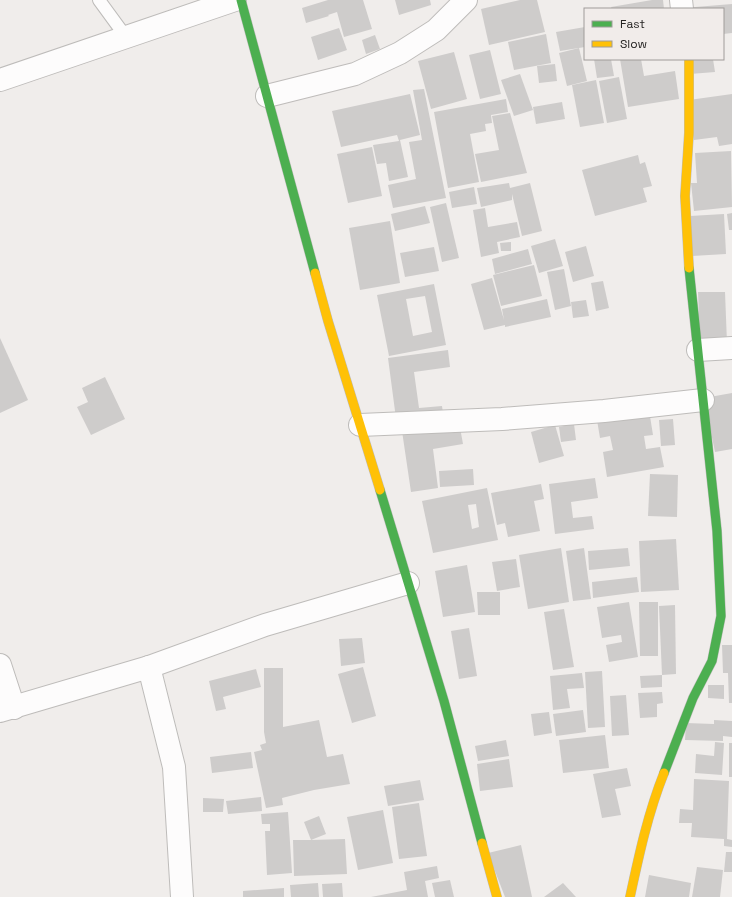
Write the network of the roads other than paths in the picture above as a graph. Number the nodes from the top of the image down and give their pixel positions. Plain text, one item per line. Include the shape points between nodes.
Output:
1 (99, 0) edge
2 (235, 0) edge
3 (241, 0) edge
4 (466, 0) edge
5 (126, 37) junction
6 (688, 60) edge
7 (0, 80) edge
8 (267, 96) junction
9 (732, 348) edge
10 (698, 350) junction
11 (703, 400) junction
12 (360, 425) junction
13 (408, 583) junction
14 (0, 666) edge
15 (149, 667) junction
16 (7, 710) edge
17 (182, 897) edge
18 (497, 897) edge
19 (630, 897) edge

1 - 5 lane
2 - 5 street
3 - 8 street
4 - 8 street via 436,30 400,53 355,74
5 - 7 street
6 - 10 street via 689,133 685,196
8 - 12 street via 328,321
9 - 10 street
10 - 11 street
11 - 12 street via 502,419
11 - 19 street via 717,531 721,616 712,661 693,698 659,785
12 - 13 street
13 - 15 street via 265,625
13 - 18 street via 444,701
14 - 16 street
15 - 16 street
15 - 17 street via 174,767

